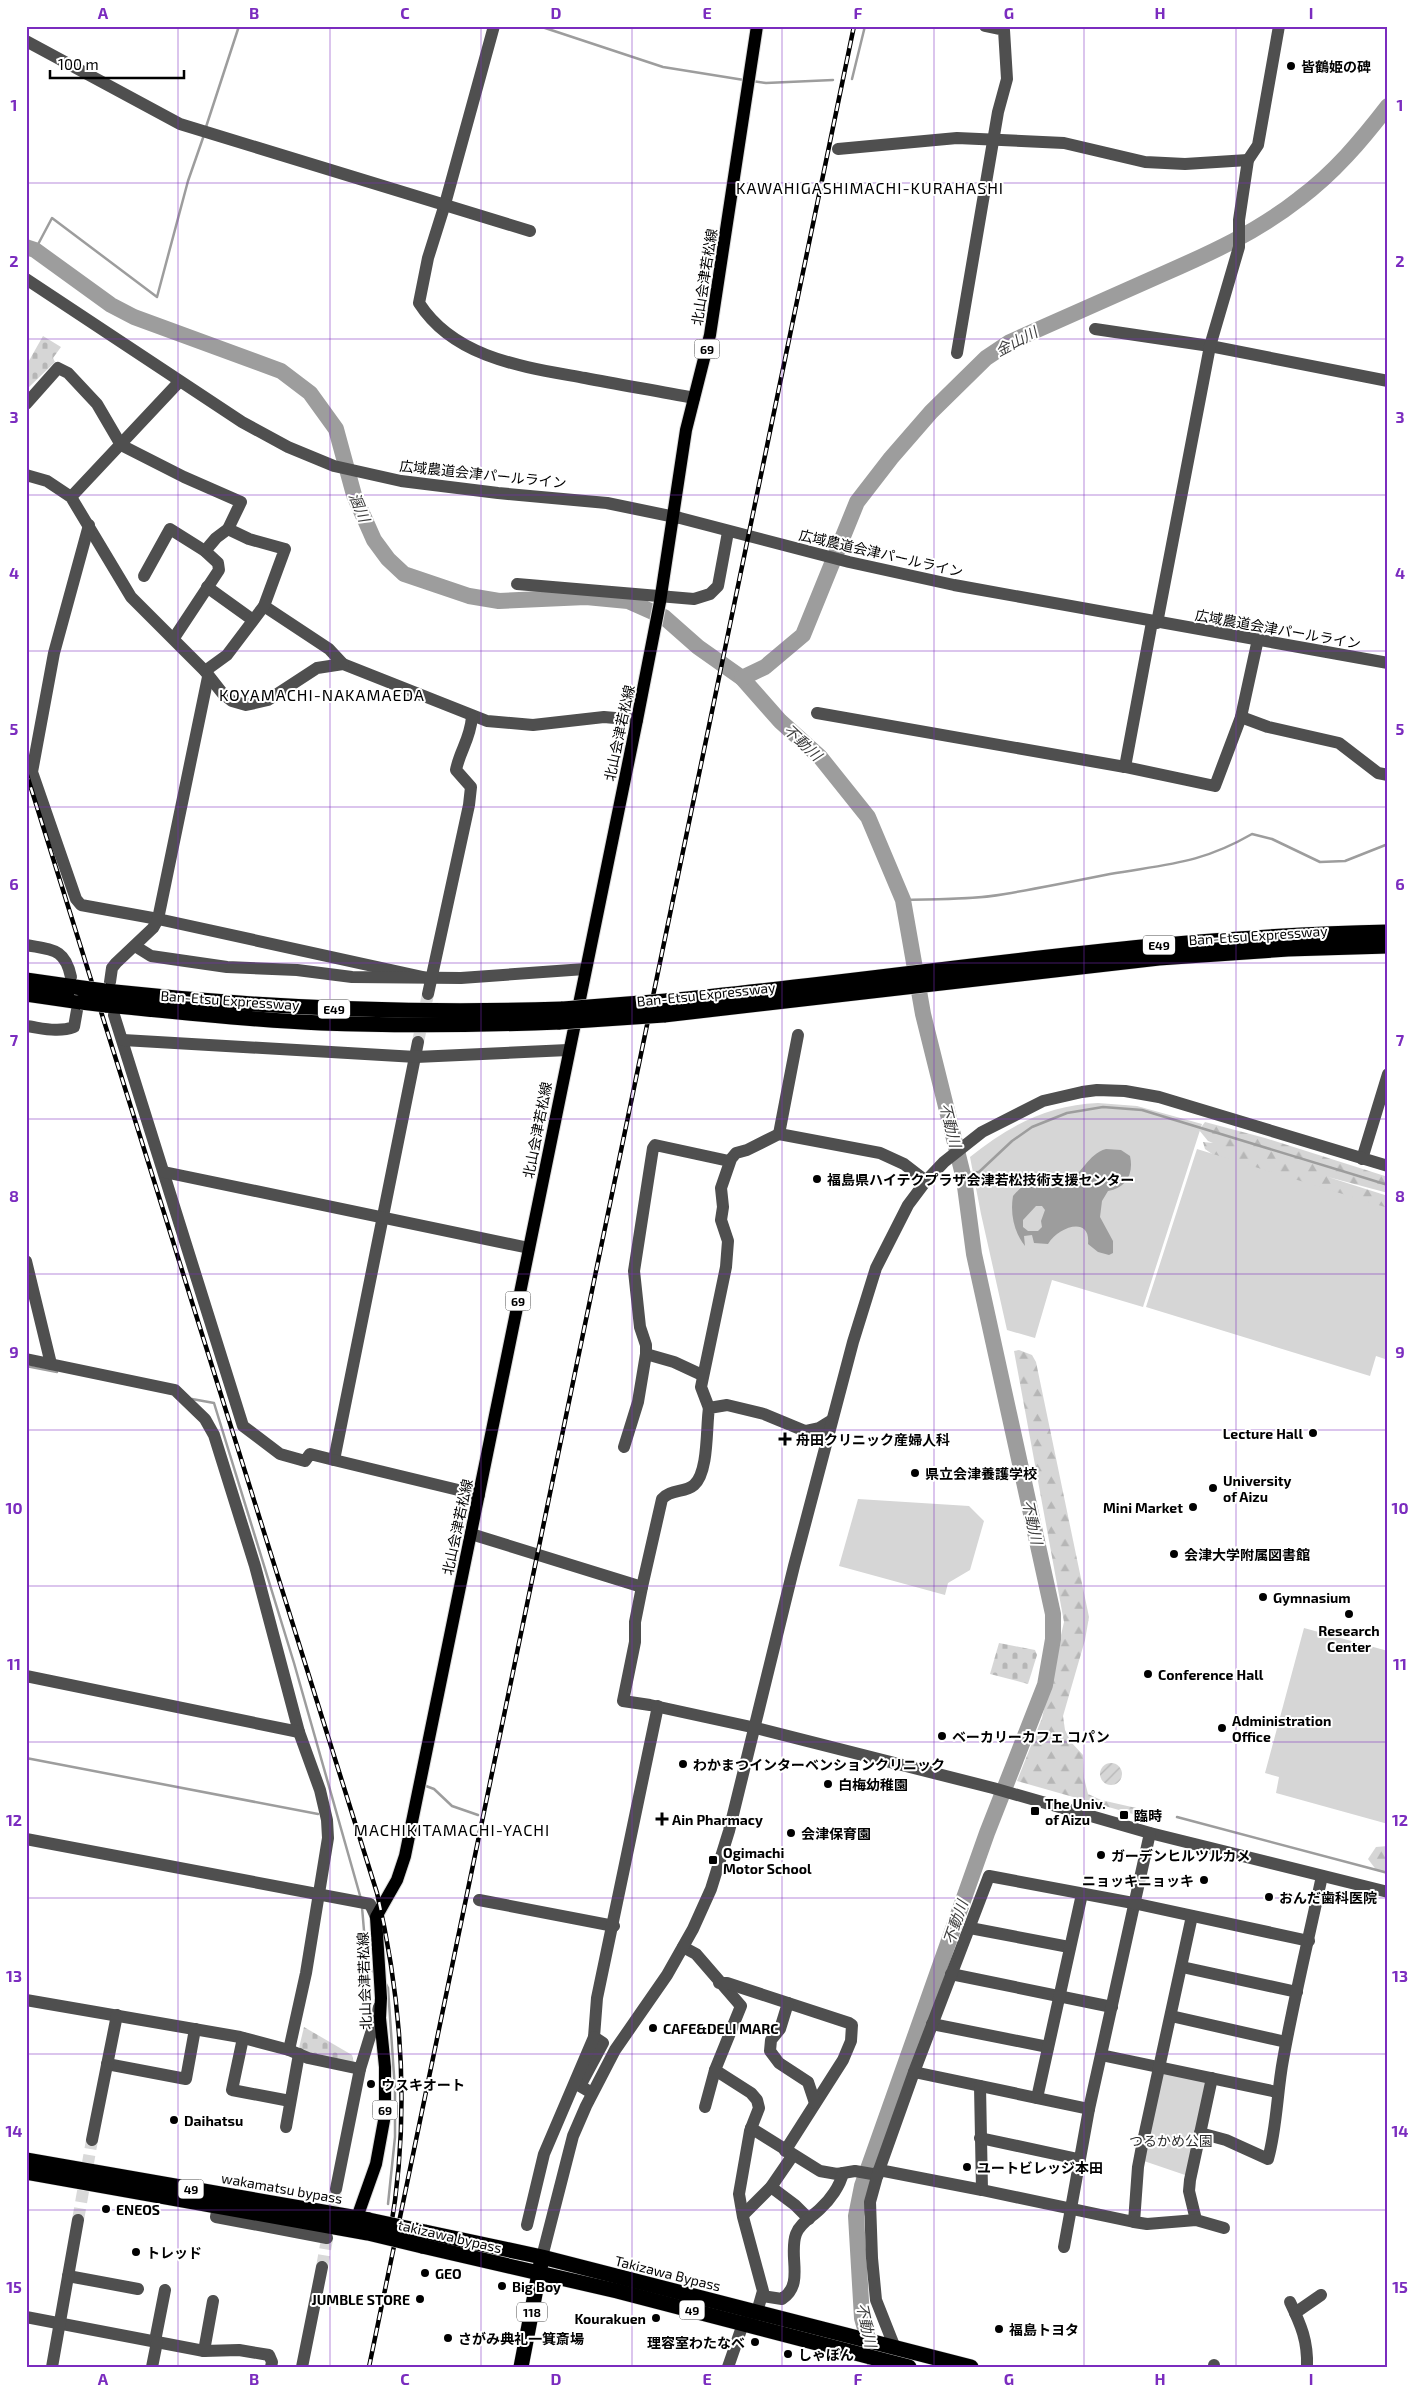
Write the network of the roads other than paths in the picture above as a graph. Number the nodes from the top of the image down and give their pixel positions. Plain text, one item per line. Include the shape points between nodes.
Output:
1 (494, 26) edge
2 (757, 26) edge
3 (985, 26) edge
4 (1278, 27) edge
5 (1004, 28) edge
6 (26, 41) edge
7 (994, 141) junction
8 (838, 149) dead end
9 (1248, 160) junction
10 (445, 204) junction
11 (530, 231) dead end
12 (26, 279) edge
13 (1095, 329) dead end
14 (1210, 346) junction
15 (957, 353) dead end
16 (1388, 381) edge
17 (179, 382) junction
18 (694, 398) junction
19 (26, 404) edge
20 (121, 444) junction
21 (26, 475) edge
22 (71, 497) junction
23 (672, 516) junction
24 (89, 525) junction
25 (228, 529) junction
26 (728, 532) junction
27 (205, 551) junction
28 (144, 576) dead end
29 (517, 584) dead end
30 (206, 587) junction
31 (660, 600) junction
32 (264, 606) junction
33 (253, 620) junction
34 (1155, 623) junction
35 (174, 638) junction
36 (1258, 639) junction
37 (1388, 663) edge
38 (343, 664) junction
39 (206, 674) junction
40 (817, 713) dead end
41 (472, 717) junction
42 (1241, 717) junction
43 (637, 720) junction
44 (1125, 767) junction
45 (1388, 775) edge
46 (158, 919) junction
47 (1388, 932) edge
48 (26, 945) edge
49 (135, 946) junction
50 (1388, 946) edge
51 (585, 970) junction
52 (432, 979) junction
53 (932, 979) junction
54 (26, 980) edge
55 (73, 982) junction
56 (26, 994) edge
57 (428, 994) tunnel mouth
58 (109, 998) junction
59 (79, 1006) junction
60 (26, 1026) edge
61 (798, 1035) dead end
62 (123, 1040) junction
63 (418, 1042) tunnel mouth
64 (568, 1050) junction
65 (416, 1056) junction
66 (1388, 1074) edge
67 (778, 1134) junction
68 (1362, 1158) junction
69 (729, 1161) junction
70 (1388, 1166) edge
71 (164, 1172) junction
72 (926, 1181) junction
73 (383, 1218) junction
74 (529, 1248) junction
75 (26, 1260) edge
76 (646, 1354) junction
77 (26, 1359) edge
78 (51, 1364) junction
79 (702, 1375) junction
80 (709, 1408) junction
81 (832, 1420) junction
82 (624, 1447) dead end
83 (334, 1460) junction
84 (479, 1495) junction
85 (471, 1534) junction
86 (642, 1587) junction
87 (26, 1676) edge
88 (658, 1706) junction
89 (756, 1728) junction
90 (299, 1732) junction
91 (1150, 1833) junction
92 (26, 1839) edge
93 (1322, 1876) junction
94 (1388, 1892) edge
95 (1082, 1894) junction
96 (318, 1895) junction
97 (479, 1900) dead end
98 (1133, 1903) junction
99 (1192, 1916) junction
100 (376, 1917) junction
101 (614, 1926) junction
102 (970, 1928) junction
103 (1309, 1941) junction
104 (683, 1947) junction
105 (1069, 1947) junction
106 (1182, 1967) junction
107 (951, 1974) junction
108 (720, 1983) junction
109 (1297, 1992) junction
110 (1059, 1996) junction
111 (382, 1998) junction
112 (26, 2000) edge
113 (788, 2003) junction
114 (1112, 2008) junction
115 (116, 2015) junction
116 (1172, 2016) junction
117 (932, 2024) junction
118 (195, 2030) junction
119 (594, 2037) junction
120 (243, 2038) junction
121 (1286, 2042) junction
122 (1048, 2047) junction
123 (294, 2052) junction
124 (1101, 2055) junction
125 (107, 2064) junction
126 (1161, 2067) junction
127 (360, 2069) junction
128 (715, 2070) junction
129 (914, 2072) junction
130 (1212, 2078) junction
131 (980, 2086) junction
132 (592, 2092) junction
133 (1277, 2092) junction
134 (1038, 2098) junction
135 (290, 2101) junction
136 (815, 2103) junction
137 (705, 2107) dead end
138 (1089, 2109) junction
139 (286, 2127) dead end
140 (751, 2128) junction
141 (1200, 2133) junction
142 (980, 2138) junction
143 (92, 2140) tunnel mouth
144 (789, 2153) junction
145 (1078, 2159) junction
146 (26, 2160) edge
147 (26, 2172) edge
148 (849, 2172) junction
149 (876, 2173) junction
150 (771, 2187) junction
151 (336, 2189) tunnel mouth
152 (982, 2190) junction
153 (218, 2205) junction
154 (1071, 2207) junction
155 (743, 2215) junction
156 (809, 2219) junction
157 (78, 2220) tunnel mouth
158 (1196, 2220) junction
159 (1134, 2222) junction
160 (362, 2225) junction
161 (526, 2225) dead end
162 (1224, 2228) dead end
163 (327, 2238) dead end
164 (423, 2239) junction
165 (1064, 2247) dead end
166 (542, 2257) junction
167 (322, 2267) tunnel mouth
168 (539, 2272) junction
169 (68, 2276) junction
170 (138, 2289) dead end
171 (165, 2290) dead end
172 (1321, 2294) dead end
173 (762, 2296) junction
174 (213, 2300) dead end
175 (757, 2312) junction
176 (26, 2318) edge
177 (60, 2324) junction
178 (743, 2324) junction
179 (156, 2342) junction
180 (890, 2346) junction
181 (204, 2351) junction
182 (955, 2365) edge
183 (52, 2367) edge
184 (152, 2367) edge
185 (271, 2367) edge
186 (302, 2367) edge
187 (521, 2367) edge
188 (728, 2367) edge
189 (909, 2367) edge
190 (971, 2367) edge
191 (1307, 2367) edge

1 - 10 street
2 - 18 main road, 北山会津若松線 / 69 via 710,335
3 - 5 street
4 - 9 street via 1258,144
5 - 7 street via 1007,79
6 - 10 street via 180,124
7 - 8 street via 957,138
7 - 9 street via 1064,143 1145,162 1185,164
7 - 15 street
9 - 14 street via 1239,220 1239,247
10 - 11 street
10 - 18 street via 428,258 419,303 442,328 472,349 512,364
12 - 17 street
13 - 14 street
14 - 16 street
14 - 34 street
17 - 20 street
17 - 23 street, 広域農道会津パールライン via 265,435 334,466 369,475 455,488 607,502
18 - 23 main road, 北山会津若松線 / 69
19 - 20 street via 58,368 68,373 97,404
20 - 22 street
20 - 25 street via 241,502
21 - 22 street via 47,481
22 - 24 street
23 - 26 street, 広域農道会津パールライン
23 - 31 main road, 北山会津若松線 / 69
24 - 35 street via 131,597
24 - 46 street via 54,653 32,772 76,900 82,905
25 - 27 street
25 - 32 street via 285,549
26 - 31 street via 718,586 710,594 694,599
26 - 34 street, 広域農道会津パールライン via 989,592
27 - 28 street via 170,529
27 - 30 street via 218,563 219,570
29 - 31 street via 576,588
30 - 33 street
30 - 35 street
31 - 43 main road, 北山会津若松線 / 69
32 - 33 street
32 - 38 street via 328,649
33 - 39 street via 227,655
34 - 36 street, 広域農道会津パールライン
34 - 44 street
35 - 39 street
36 - 37 street, 広域農道会津パールライン
36 - 42 street
38 - 39 street via 317,668 268,700 246,705 232,701 216,688
38 - 41 street
39 - 46 street
40 - 44 street
41 - 43 street via 506,724 533,725 604,717
41 - 52 street via 469,738 456,770 471,787 469,805
42 - 44 street via 1215,786
42 - 45 street via 1268,727 1339,743 1378,773
43 - 51 main road, 北山会津若松線 / 69
46 - 49 street
46 - 52 street
47 - 53 highway, Ban-Etsu Expressway / E49 via 1158,946
48 - 55 street via 61,954 68,962
49 - 52 street via 150,956 227,967 297,970 352,977
49 - 58 street via 112,968
50 - 53 highway, Ban-Etsu Expressway / E49 via 1288,949
51 - 52 street
51 - 64 main road, 北山会津若松線 / 69
52 - 57 street
53 - 58 highway, Ban-Etsu Expressway / E49, bridge via 665,1008 562,1015 322,1009
54 - 55 highway, Ban-Etsu Expressway / E49
55 - 58 highway, Ban-Etsu Expressway / E49, bridge
56 - 59 highway, Ban-Etsu Expressway / E49
58 - 59 highway, Ban-Etsu Expressway / E49, bridge
58 - 62 street
59 - 60 street via 74,1026 68,1029 59,1031
61 - 67 street
62 - 65 street
62 - 71 street
63 - 65 street
64 - 65 street
64 - 74 main road, 北山会津若松線 / 69
65 - 73 street
66 - 68 street
67 - 69 street via 736,1153
67 - 72 street via 880,1153 904,1164
68 - 70 street
68 - 72 street via 1159,1097 1111,1090 1082,1092 1043,1101 998,1123 944,1162
69 - 76 street via 655,1145 653,1148 634,1271
69 - 79 street via 721,1188 721,1220 728,1241 726,1267
71 - 73 street
71 - 83 street via 243,1426 290,1459 305,1461 310,1454
72 - 81 street via 908,1205 876,1268
73 - 74 street
73 - 83 street
74 - 84 main road, 北山会津若松線 / 69
75 - 78 street
76 - 79 street
76 - 82 street via 638,1402
77 - 78 street
78 - 90 street via 175,1390 205,1419 214,1435 255,1566
79 - 80 street via 701,1387
80 - 81 street via 727,1405 764,1414 805,1431 819,1428
80 - 86 street via 707,1446 696,1482 690,1488 670,1493 662,1499
81 - 89 street
83 - 84 street
84 - 85 main road, 北山会津若松線 / 69
85 - 86 street
85 - 100 main road, 北山会津若松線 / 69 via 405,1856 397,1880
86 - 88 street via 624,1701
87 - 90 street
88 - 89 street
88 - 101 street
89 - 91 street via 993,1788
89 - 104 street via 717,1870
90 - 96 street via 327,1820 328,1838
91 - 93 street
91 - 98 street
92 - 96 street
93 - 94 street
93 - 103 street
95 - 98 street
95 - 102 street via 989,1876
95 - 105 street
96 - 100 street via 364,1903
96 - 123 street
97 - 101 street
98 - 99 street
98 - 114 street
99 - 103 street
99 - 106 street
100 - 111 main road, 北山会津若松線 / 69
101 - 119 street via 597,1998
102 - 105 street
102 - 107 street
103 - 109 street
104 - 108 street via 696,1954
104 - 132 street via 615,2050
105 - 110 street
106 - 109 street
106 - 116 street
107 - 110 street
107 - 117 street
108 - 113 street
108 - 128 street via 741,2006
109 - 121 street
110 - 114 street
110 - 122 street
111 - 127 street
111 - 160 main road, 北山会津若松線 / 69 via 384,2122
112 - 115 street
113 - 136 street via 780,2029 771,2040 770,2051 779,2063 808,2082
113 - 136 street via 852,2025 848,2050
114 - 124 street
115 - 118 street
115 - 125 street
116 - 121 street
116 - 126 street
117 - 122 street
117 - 129 street
118 - 120 street
118 - 125 street via 186,2079
119 - 132 street via 603,2043 580,2086
119 - 161 street via 544,2154
120 - 123 street
120 - 135 street via 232,2090
121 - 133 street
122 - 134 street
123 - 127 street
123 - 135 street
124 - 126 street
124 - 138 street
125 - 143 street
126 - 130 street
126 - 159 street via 1138,2167
127 - 151 street
128 - 137 street
128 - 140 street via 757,2100 759,2108
129 - 131 street
129 - 149 street
130 - 133 street
130 - 141 street
131 - 134 street
131 - 142 street
132 - 166 street via 573,2136
133 - 141 street via 1268,2159 1226,2140
134 - 138 street
135 - 139 street
136 - 144 street
138 - 145 street
140 - 144 street
140 - 155 street via 739,2194
141 - 158 street via 1189,2191
142 - 145 street
142 - 152 street
144 - 148 street via 820,2171
144 - 150 street
145 - 154 street
146 - 160 highway, wakamatsu bypass / 49
147 - 153 highway, wakamatsu bypass / 49
148 - 149 street
148 - 156 street
149 - 152 street
149 - 180 street via 870,2202 873,2266 876,2300
150 - 155 street
150 - 156 street
152 - 154 street
153 - 160 highway, wakamatsu bypass / 49
153 - 163 street via 216,2217
154 - 159 street
154 - 165 street
155 - 173 street via 764,2291
156 - 173 street via 795,2235 793,2258 796,2277 790,2292 782,2299
157 - 169 street
158 - 159 street
158 - 162 street
160 - 164 highway, takizawa bypass / 49, bridge
164 - 166 highway, Takizawa Bypass / 49
164 - 168 highway, takizawa bypass / 49
166 - 168 highway, 118
166 - 175 highway, Takizawa Bypass / 49
167 - 186 street
168 - 178 highway, 49
168 - 187 highway, 118
169 - 170 street
169 - 177 street
171 - 179 street
172 - 191 street via 1293,2307 1308,2347
173 - 175 street
174 - 181 street
175 - 178 street
175 - 180 highway, Takizawa Bypass / 49
176 - 177 street
177 - 179 street
177 - 183 street
178 - 188 street
178 - 189 highway, 49
179 - 181 street
179 - 184 street
180 - 182 highway, Takizawa Bypass / 49
181 - 185 street via 239,2350 269,2355
182 - 190 highway, Takizawa Bypass / 49

